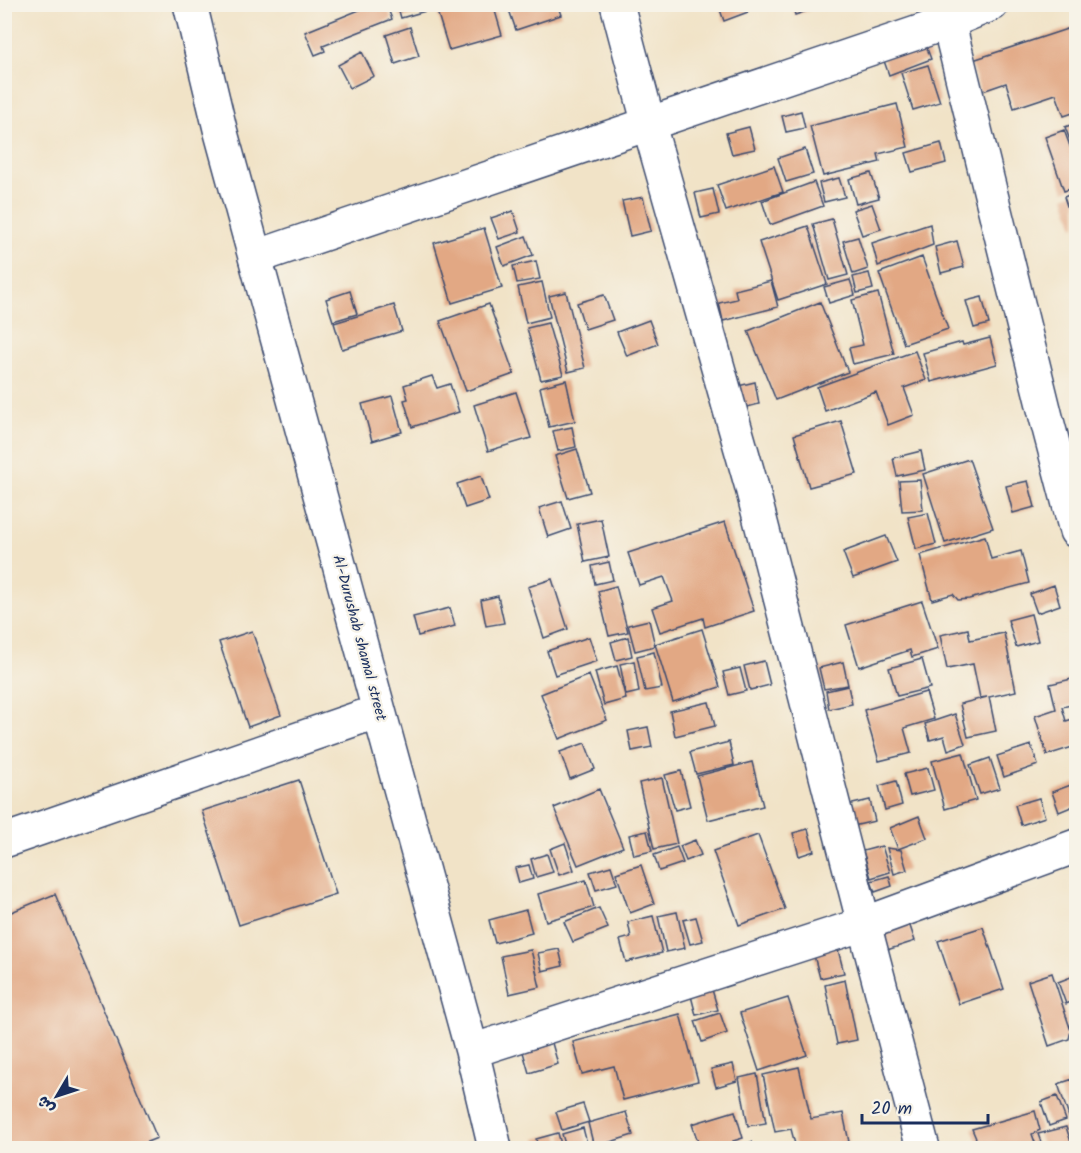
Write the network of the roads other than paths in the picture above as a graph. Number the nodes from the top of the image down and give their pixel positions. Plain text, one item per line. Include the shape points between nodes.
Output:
1 (190, 4) edge
2 (617, 4) edge
3 (992, 4) edge
4 (946, 13) edge
5 (648, 125) junction
6 (256, 257) junction
7 (1077, 531) edge
8 (379, 711) junction
9 (4, 841) edge
10 (1077, 846) edge
11 (864, 924) junction
12 (472, 1051) junction
13 (495, 1149) edge
14 (923, 1149) edge

1 - 6 street, Al-Durushab shamal street
2 - 5 street
3 - 4 street
4 - 5 street
4 - 7 street
5 - 6 street
5 - 11 street via 751,484
6 - 8 street, Al-Durushab shamal street
8 - 9 street
8 - 12 street, Al-Durushab shamal street
10 - 11 street
11 - 12 street
11 - 14 street
12 - 13 street, Al-Durushab shamal street

